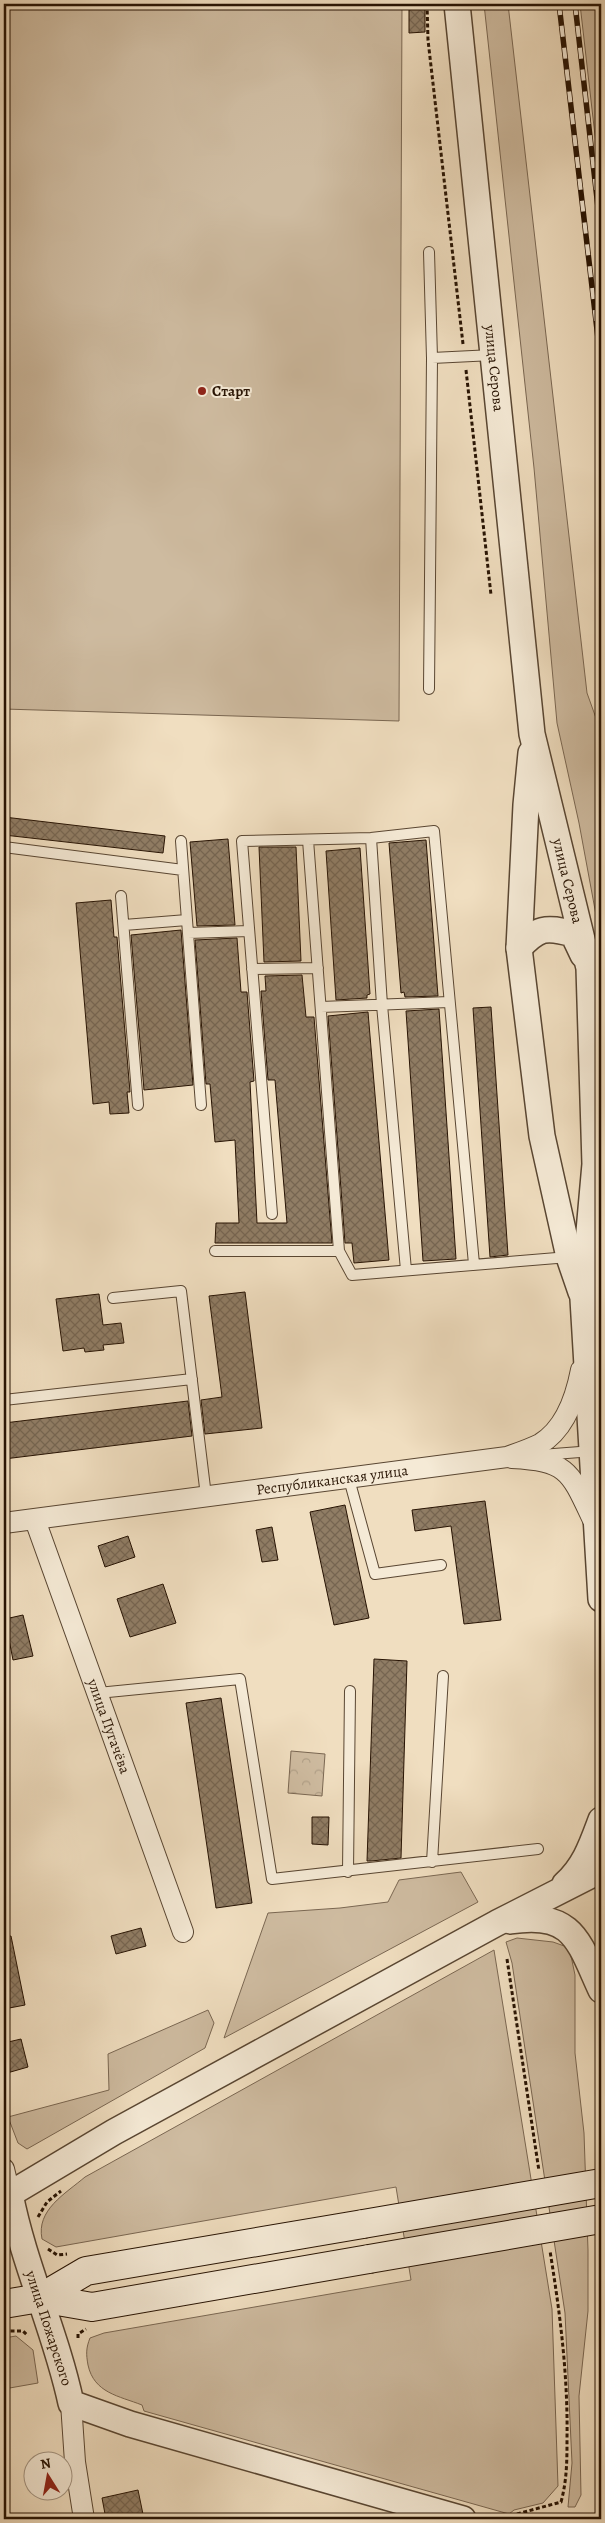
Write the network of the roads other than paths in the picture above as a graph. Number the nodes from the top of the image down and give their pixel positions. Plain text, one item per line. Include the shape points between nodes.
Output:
1 (457, 4) edge
2 (429, 252) dead end
3 (494, 355) junction
4 (432, 358) junction
5 (429, 689) dead end
6 (532, 734) junction
7 (371, 838) junction
8 (308, 840) junction
9 (180, 841) dead end
10 (4, 848) edge
11 (183, 870) junction
12 (121, 896) dead end
13 (187, 920) junction
14 (124, 925) junction
15 (249, 931) junction
16 (188, 934) junction
17 (519, 948) junction
18 (318, 968) junction
19 (589, 968) junction
20 (252, 969) junction
21 (449, 1002) junction
22 (382, 1005) junction
23 (321, 1006) junction
24 (138, 1105) dead end
25 (201, 1105) dead end
26 (272, 1214) dead end
27 (215, 1251) dead end
28 (339, 1251) junction
29 (568, 1257) junction
30 (474, 1264) junction
31 (406, 1270) junction
32 (113, 1298) dead end
33 (583, 1299) junction
34 (586, 1338) junction
35 (192, 1379) junction
36 (4, 1400) edge
37 (593, 1451) junction
38 (507, 1457) junction
39 (348, 1479) junction
40 (206, 1496) junction
41 (35, 1520) junction
42 (4, 1523) edge
43 (597, 1529) junction
44 (441, 1565) dead end
45 (601, 1599) edge
46 (444, 1676) dead end
47 (350, 1691) dead end
48 (98, 1693) junction
49 (601, 1820) edge
50 (538, 1849) dead end
51 (432, 1862) junction
52 (601, 1870) edge
53 (348, 1872) junction
54 (551, 1896) junction
55 (497, 1923) junction
56 (183, 1932) dead end
57 (601, 1990) edge
58 (4, 2169) edge
59 (601, 2183) edge
60 (10, 2194) junction
61 (601, 2219) edge
62 (40, 2298) junction
63 (4, 2304) edge
64 (71, 2403) junction
65 (84, 2519) edge
66 (463, 2519) edge

1 - 3 street, улица Серова
2 - 4 lane
3 - 4 lane
3 - 6 street, улица Серова
4 - 5 lane
6 - 17 street, улица Серова
6 - 19 street, улица Серова
7 - 8 lane
7 - 21 lane via 434,831
7 - 22 lane
8 - 15 lane via 242,841
8 - 18 lane
9 - 11 lane
10 - 11 lane
11 - 13 lane
12 - 14 lane
13 - 14 lane
13 - 16 lane
14 - 24 lane
15 - 16 lane
15 - 20 lane
16 - 25 lane
17 - 19 street via 533,933 555,929 573,934
17 - 29 street, улица Серова via 542,1136
18 - 20 lane
18 - 23 lane
19 - 33 street, улица Серова via 595,1164
20 - 26 lane
21 - 22 lane
21 - 30 lane
22 - 23 lane
22 - 31 lane
23 - 28 lane
27 - 28 lane
28 - 31 lane via 352,1275
29 - 30 lane
29 - 33 street, улица Серова
30 - 31 lane
32 - 35 lane via 181,1291
33 - 34 street, улица Серова
34 - 37 street, улица Серова
34 - 38 street, Республиканская улица via 577,1394 560,1425 542,1443
35 - 36 lane
35 - 40 lane
37 - 38 lane
37 - 43 street, улица Серова
38 - 39 street, Республиканская улица
38 - 43 street via 540,1459 561,1466 576,1482
39 - 40 street, Республиканская улица
39 - 44 lane via 375,1574
40 - 41 street, Республиканская улица
41 - 42 street, Республиканская улица
41 - 48 street, улица Пугачёва
43 - 45 street, улица Серова
46 - 51 lane
47 - 53 lane
48 - 53 lane via 240,1678 272,1879
48 - 56 street, улица Пугачёва
49 - 54 street via 577,1873
50 - 51 lane
51 - 53 lane
52 - 54 street
54 - 55 street
55 - 57 street via 530,1918 554,1921 567,1928 581,1948
55 - 60 street via 114,2132
58 - 60 street, улица Пожарского
59 - 62 main road, bridge via 86,2271
60 - 62 street, улица Пожарского via 17,2233
61 - 62 main road, bridge via 92,2307
62 - 63 main road
62 - 64 street, улица Пожарского via 62,2362
64 - 65 street, улица Пожарского via 75,2462
64 - 66 street via 130,2424

